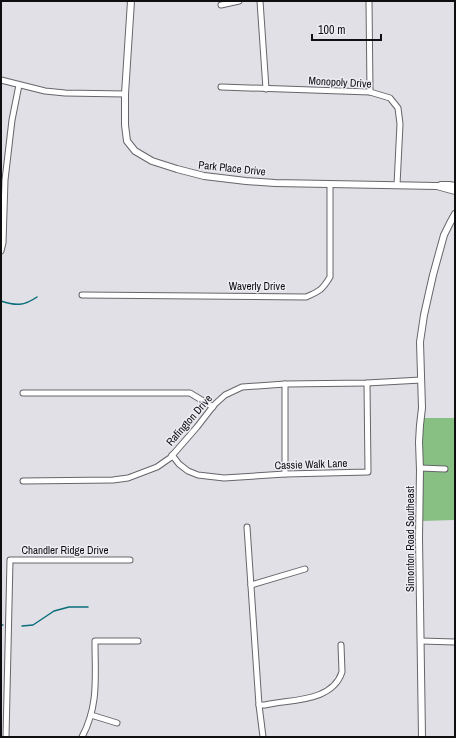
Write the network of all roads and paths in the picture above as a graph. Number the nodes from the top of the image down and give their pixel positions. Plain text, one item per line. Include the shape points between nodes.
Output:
1 (131, 1) edge
2 (239, 1) edge
3 (260, 1) edge
4 (368, 1) edge
5 (221, 5) dead end
6 (1, 80) edge
7 (19, 85) junction
8 (221, 87) dead end
9 (266, 89) junction
10 (370, 92) junction
11 (125, 94) junction
12 (3, 179) edge
13 (330, 184) junction
14 (397, 185) junction
15 (437, 186) junction
16 (455, 186) edge
17 (455, 190) edge
18 (455, 214) edge
19 (455, 222) edge
20 (444, 240) junction
21 (1, 251) edge
22 (82, 295) dead end
23 (421, 380) junction
24 (367, 383) junction
25 (285, 384) junction
26 (23, 393) dead end
27 (213, 407) junction
28 (172, 456) junction
29 (420, 468) junction
30 (445, 469) dead end
31 (285, 474) junction
32 (23, 481) dead end
33 (247, 527) dead end
34 (130, 560) dead end
35 (305, 569) dead end
36 (251, 585) junction
37 (138, 641) dead end
38 (421, 641) junction
39 (455, 642) edge
40 (341, 645) dead end
41 (259, 705) junction
42 (91, 715) junction
43 (116, 723) dead end
44 (6, 737) edge
45 (82, 737) edge
46 (263, 737) edge
47 (422, 737) edge

1 - 11 street, Park Place Drive
2 - 5 street
3 - 9 street
4 - 10 street
6 - 7 street
7 - 11 street via 65,93
7 - 12 street
8 - 9 street, Monopoly Drive
9 - 10 street, Monopoly Drive
10 - 14 street, Monopoly Drive via 390,98 398,108 400,124
11 - 13 street, Park Place Drive via 127,141 135,152 152,161 204,176
12 - 21 street
13 - 14 street, Park Place Drive
13 - 22 street, Waverly Drive via 330,277 318,292 306,297
14 - 15 street, Park Place Drive
15 - 16 street, Park Place Drive
15 - 17 street, Park Place Drive
18 - 20 street via 446,230
19 - 20 street
20 - 23 street, Simonton Road Southeast via 424,315 420,342
23 - 24 street, Rafington Drive
23 - 29 street, Simonton Road Southeast
24 - 25 street, Rafington Drive
24 - 31 street, Cassie Walk Lane via 368,472
25 - 27 street, Rafington Drive via 235,390 225,394
25 - 31 street
26 - 27 street via 190,393
27 - 28 street, Rafington Drive
28 - 31 street, Cassie Walk Lane via 188,471 198,475 224,478
28 - 32 street, Rafington Drive via 157,467 128,478
29 - 30 street
29 - 38 street, Simonton Road Southeast
33 - 36 street
34 - 44 street, Chandler Ridge Drive via 10,560
35 - 36 street
36 - 41 street
37 - 42 street via 95,642 95,694
38 - 39 street
38 - 47 street, Simonton Road Southeast
40 - 41 street via 341,676 328,691 308,698
41 - 46 street
42 - 43 street
42 - 45 street

